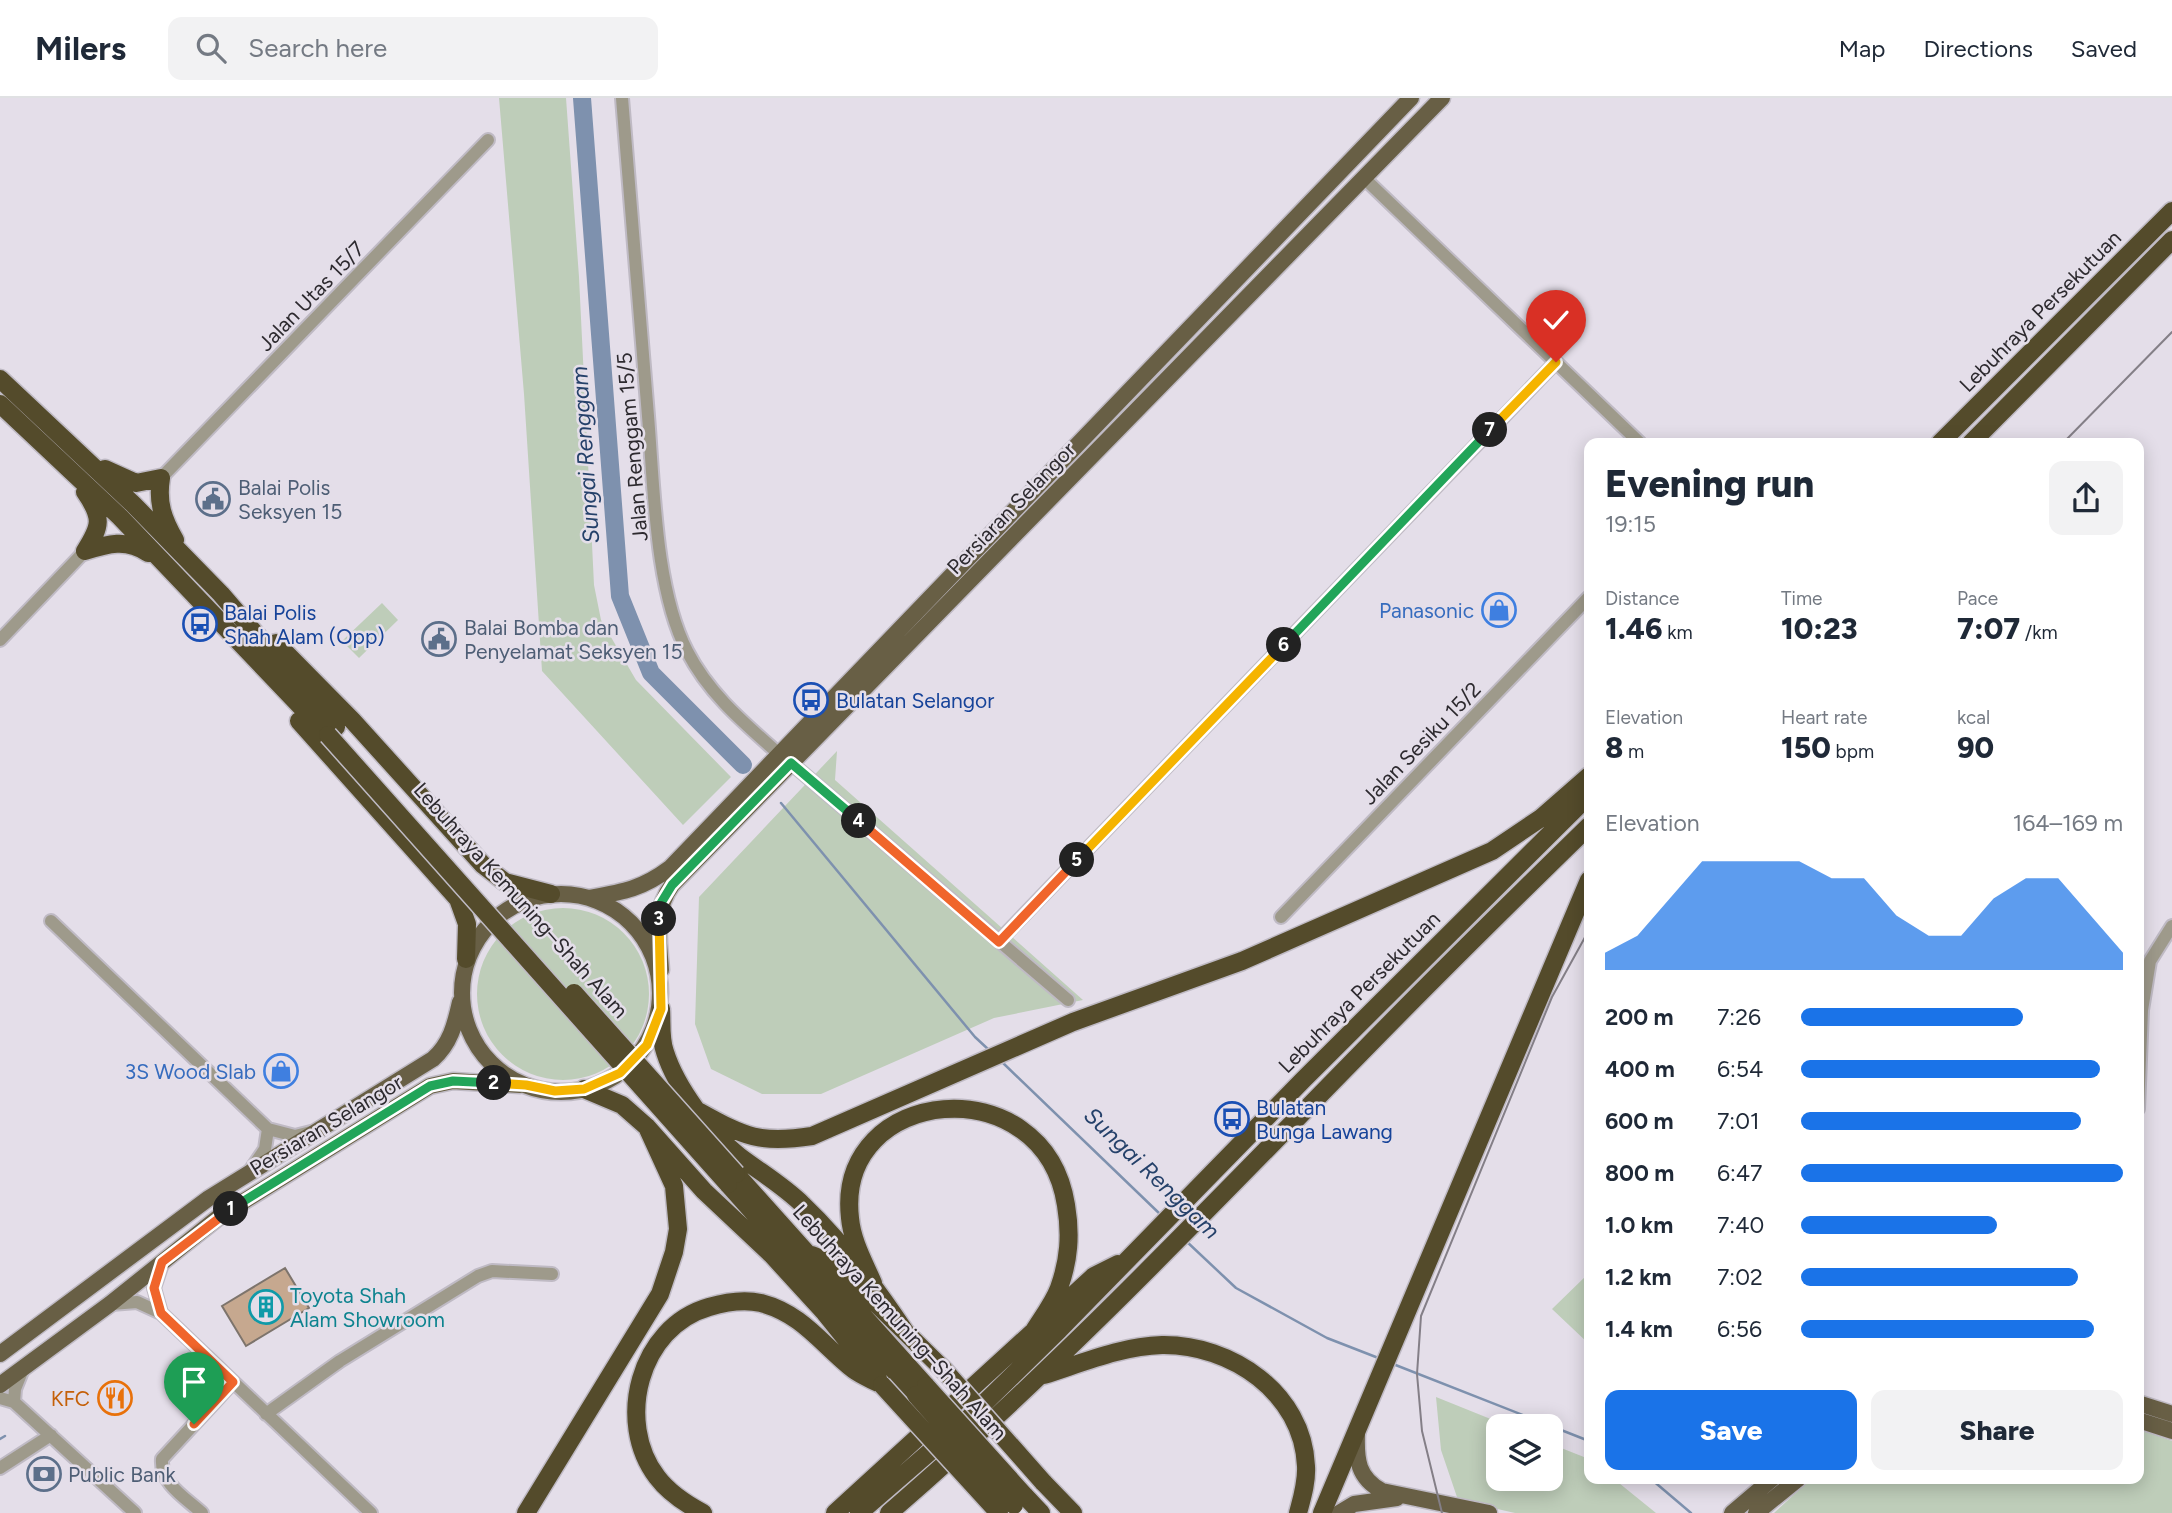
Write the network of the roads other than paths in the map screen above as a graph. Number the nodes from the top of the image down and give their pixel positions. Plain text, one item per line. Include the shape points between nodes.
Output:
1 (622, 98) edge
2 (1411, 98) edge
3 (1442, 98) edge
4 (488, 140) dead end
5 (1364, 178) junction
6 (2172, 211) edge
7 (2172, 240) edge
8 (1556, 362) junction
9 (0, 379) edge
10 (0, 404) edge
11 (1635, 438) edge
12 (1945, 438) edge
13 (1976, 438) edge
14 (81, 455) junction
15 (64, 464) junction
16 (161, 478) junction
17 (85, 551) junction
18 (186, 558) junction
19 (164, 565) junction
20 (221, 594) junction
21 (1584, 602) edge
22 (213, 616) junction
23 (0, 640) edge
24 (332, 731) junction
25 (785, 758) junction
26 (1584, 780) edge
27 (1584, 800) edge
28 (1584, 831) edge
29 (1584, 892) edge
30 (551, 894) junction
31 (589, 898) junction
32 (1280, 917) dead end
33 (51, 921) dead end
34 (2172, 926) edge
35 (999, 942) junction
36 (466, 959) junction
37 (661, 970) junction
38 (461, 995) junction
39 (2144, 998) edge
40 (1068, 1000) dead end
41 (661, 1009) junction
42 (526, 1085) junction
43 (584, 1089) junction
44 (700, 1112) junction
45 (647, 1127) junction
46 (268, 1129) junction
47 (318, 1130) junction
48 (250, 1171) junction
49 (732, 1179) junction
50 (752, 1211) junction
51 (806, 1252) junction
52 (772, 1255) junction
53 (1133, 1256) junction
54 (162, 1262) junction
55 (552, 1274) dead end
56 (873, 1283) junction
57 (110, 1304) junction
58 (161, 1313) junction
59 (904, 1330) junction
60 (1032, 1334) junction
61 (0, 1354) edge
62 (23, 1368) junction
63 (1040, 1376) junction
64 (233, 1382) junction
65 (0, 1385) edge
66 (882, 1385) junction
67 (921, 1390) junction
68 (0, 1398) edge
69 (14, 1402) junction
70 (2144, 1405) edge
71 (266, 1414) junction
72 (2172, 1414) edge
73 (2144, 1422) edge
74 (1357, 1432) junction
75 (2172, 1432) edge
76 (51, 1435) junction
77 (0, 1468) edge
78 (1766, 1484) edge
79 (1792, 1484) edge
80 (863, 1488) junction
81 (1410, 1497) junction
82 (1015, 1507) edge
83 (135, 1513) edge
84 (202, 1513) edge
85 (371, 1513) edge
86 (526, 1513) edge
87 (703, 1513) edge
88 (824, 1513) edge
89 (835, 1513) edge
90 (859, 1513) edge
91 (889, 1513) edge
92 (1041, 1513) edge
93 (1073, 1513) edge
94 (1298, 1513) edge
95 (1322, 1513) edge
96 (1339, 1513) edge
97 (1489, 1513) edge
98 (1732, 1513) edge
99 (1756, 1513) edge

1 - 25 street, Jalan Renggam 15/5 via 654,494 668,591 687,651 708,684 726,707
2 - 25 main road, Persiaran Selangor
3 - 5 main road, Persiaran Selangor
4 - 16 street, Jalan Utas 15/7
5 - 8 street
5 - 25 main road, Persiaran Selangor
6 - 12 highway, Lebuhraya Persekutuan
7 - 13 highway, Lebuhraya Persekutuan
8 - 11 street
8 - 35 street
9 - 14 highway, Lebuhraya Kemuning–Shah Alam
10 - 15 highway, Lebuhraya Kemuning–Shah Alam
14 - 16 highway via 136,483
14 - 18 highway, Lebuhraya Kemuning–Shah Alam
15 - 17 highway via 94,505 99,520
15 - 19 highway, Lebuhraya Kemuning–Shah Alam
16 - 18 highway via 160,509
17 - 19 highway via 118,543 137,545
17 - 23 street
18 - 20 highway, Lebuhraya Kemuning–Shah Alam
19 - 22 highway, Lebuhraya Kemuning–Shah Alam
20 - 24 highway, Lebuhraya Kemuning–Shah Alam
20 - 30 highway via 298,662 483,865 505,883
21 - 32 street, Jalan Sesiku 15/2
22 - 24 highway, Lebuhraya Kemuning–Shah Alam
22 - 36 highway via 281,701 458,900 467,924
24 - 49 highway, Lebuhraya Kemuning–Shah Alam, bridge
25 - 31 main road, Persiaran Selangor via 649,883 632,891
25 - 35 street, Jalan Renggam 15/5
25 - 37 main road, Persiaran Selangor via 664,897 659,916
26 - 44 highway via 1492,852 1242,961 1073,1022 812,1136 781,1141 755,1138
27 - 53 highway, Lebuhraya Persekutuan
28 - 63 highway, Lebuhraya Persekutuan
29 - 74 highway
30 - 31 main road
30 - 36 main road via 522,901 506,911 488,926
31 - 37 main road via 633,929
33 - 46 street
34 - 39 street via 2150,961
35 - 40 street, Jalan Renggam 15/5
36 - 38 main road
37 - 41 main road
38 - 42 main road via 465,1017 485,1056
38 - 47 main road, Persiaran Selangor via 450,1038 438,1054
41 - 43 main road via 647,1045 620,1073
41 - 44 highway via 663,1049 678,1082
42 - 43 main road via 555,1091
42 - 54 main road, Persiaran Selangor via 453,1081 430,1086 256,1191
43 - 45 highway via 622,1105
44 - 56 highway via 736,1154 829,1230
45 - 52 highway via 704,1191
45 - 86 highway via 674,1186 678,1229 674,1252 660,1294
46 - 47 street via 295,1136
46 - 48 street via 265,1149
47 - 48 main road, Persiaran Selangor
48 - 61 main road, Persiaran Selangor
49 - 50 highway, Lebuhraya Kemuning–Shah Alam
49 - 51 highway, Lebuhraya Kemuning–Shah Alam
50 - 52 highway
50 - 67 highway, Lebuhraya Kemuning–Shah Alam
51 - 59 highway via 837,1265
51 - 67 highway, Lebuhraya Kemuning–Shah Alam
52 - 66 highway
53 - 60 highway via 1094,1276
53 - 90 highway, Lebuhraya Persekutuan via 969,1418
54 - 57 main road, Persiaran Selangor
54 - 58 street via 154,1288
55 - 71 street via 492,1271 478,1276 340,1361
56 - 59 highway
56 - 60 highway via 849,1218 852,1182 862,1157 879,1137 916,1114 961,1107 984,1111 1005,1119 1042,1148 1064,1192 1068,1260 1058,1291
57 - 58 street via 137,1302
57 - 62 main road, Persiaran Selangor
58 - 64 street
59 - 93 highway, bridge
60 - 80 highway
62 - 65 main road, Persiaran Selangor
62 - 69 street
63 - 91 highway, Lebuhraya Persekutuan
63 - 94 highway via 1127,1349 1163,1345 1200,1349 1233,1360 1277,1394 1294,1419 1306,1465
64 - 71 street
64 - 84 street via 162,1460 167,1481
66 - 82 highway, bridge
66 - 87 highway via 855,1371 810,1327 784,1310 730,1301 698,1310 672,1326 656,1344 642,1372 636,1405 640,1442 657,1478 682,1502
67 - 82 highway, Lebuhraya Kemuning–Shah Alam, bridge
68 - 69 street
69 - 76 street
70 - 72 main road
71 - 85 street
73 - 75 main road
74 - 81 main road via 1358,1464 1368,1483
74 - 95 highway
76 - 77 street
76 - 83 street
78 - 98 main road
79 - 99 main road
80 - 88 highway
80 - 89 highway
81 - 96 main road via 1354,1504
81 - 97 main road
82 - 92 highway

